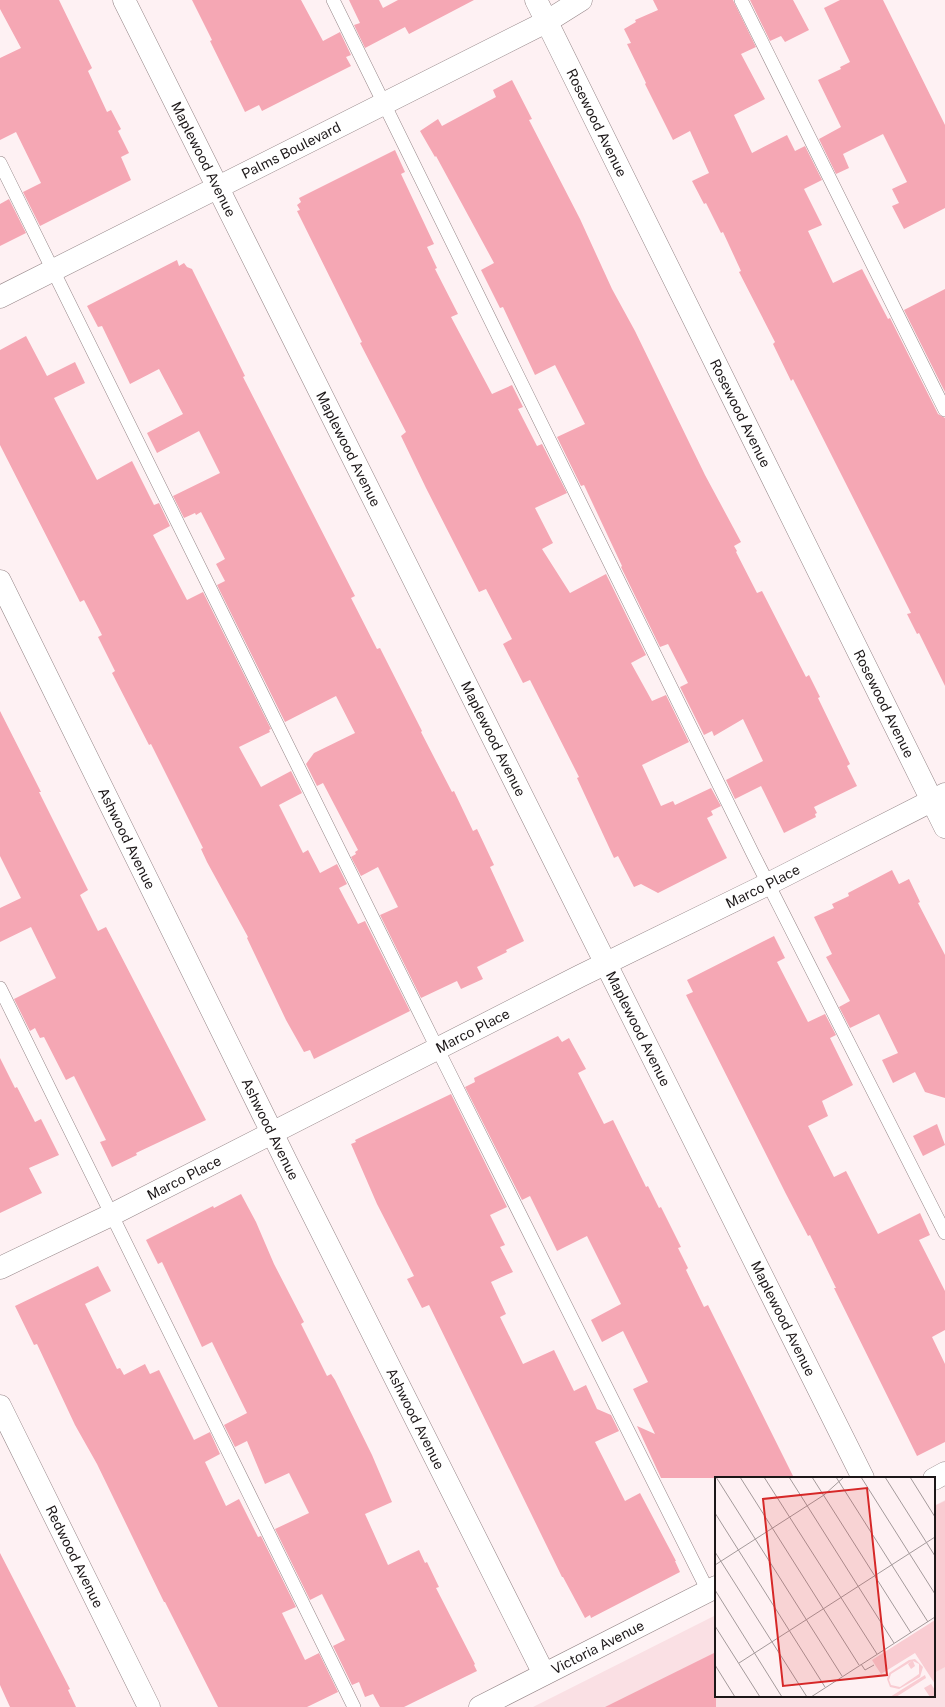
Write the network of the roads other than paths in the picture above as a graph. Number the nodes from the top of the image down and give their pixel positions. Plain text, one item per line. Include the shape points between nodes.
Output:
1 (124, 0) edge
2 (333, 0) edge
3 (536, 0) edge
4 (581, 0) edge
5 (741, 0) edge
6 (546, 22) junction
7 (384, 103) junction
8 (0, 163) edge
9 (218, 187) junction
10 (54, 271) junction
11 (0, 297) edge
12 (945, 410) edge
13 (0, 581) edge
14 (938, 797) edge
15 (945, 827) edge
16 (768, 884) junction
17 (606, 964) junction
18 (0, 988) edge
19 (438, 1050) junction
20 (273, 1134) junction
21 (111, 1215) junction
22 (945, 1233) edge
23 (0, 1268) edge
24 (0, 1406) edge
25 (945, 1473) edge
26 (862, 1477) edge
27 (935, 1478) edge
28 (712, 1589) edge
29 (544, 1674) junction
30 (149, 1707) edge
31 (354, 1707) edge
32 (480, 1707) edge

1 - 9 street, Maplewood Avenue
2 - 7 lane
3 - 6 street, Rosewood Avenue
4 - 6 street, Palms Boulevard
5 - 12 lane
6 - 7 street, Palms Boulevard
6 - 14 street, Rosewood Avenue
7 - 9 street, Palms Boulevard
7 - 16 lane
8 - 10 lane
9 - 10 street, Palms Boulevard
9 - 17 street, Maplewood Avenue
10 - 11 street, Palms Boulevard
10 - 19 lane
13 - 20 street, Ashwood Avenue
14 - 15 street, Rosewood Avenue
14 - 16 street, Marco Place
16 - 17 street, Marco Place
16 - 22 lane
17 - 19 street, Marco Place
17 - 26 street, Maplewood Avenue
18 - 21 lane
19 - 20 street, Marco Place
19 - 28 lane
20 - 21 street, Marco Place
20 - 29 street, Ashwood Avenue
21 - 23 street, Marco Place
21 - 31 lane
24 - 30 street, Redwood Avenue
25 - 27 street
28 - 29 street, Victoria Avenue
29 - 32 street, Victoria Avenue

